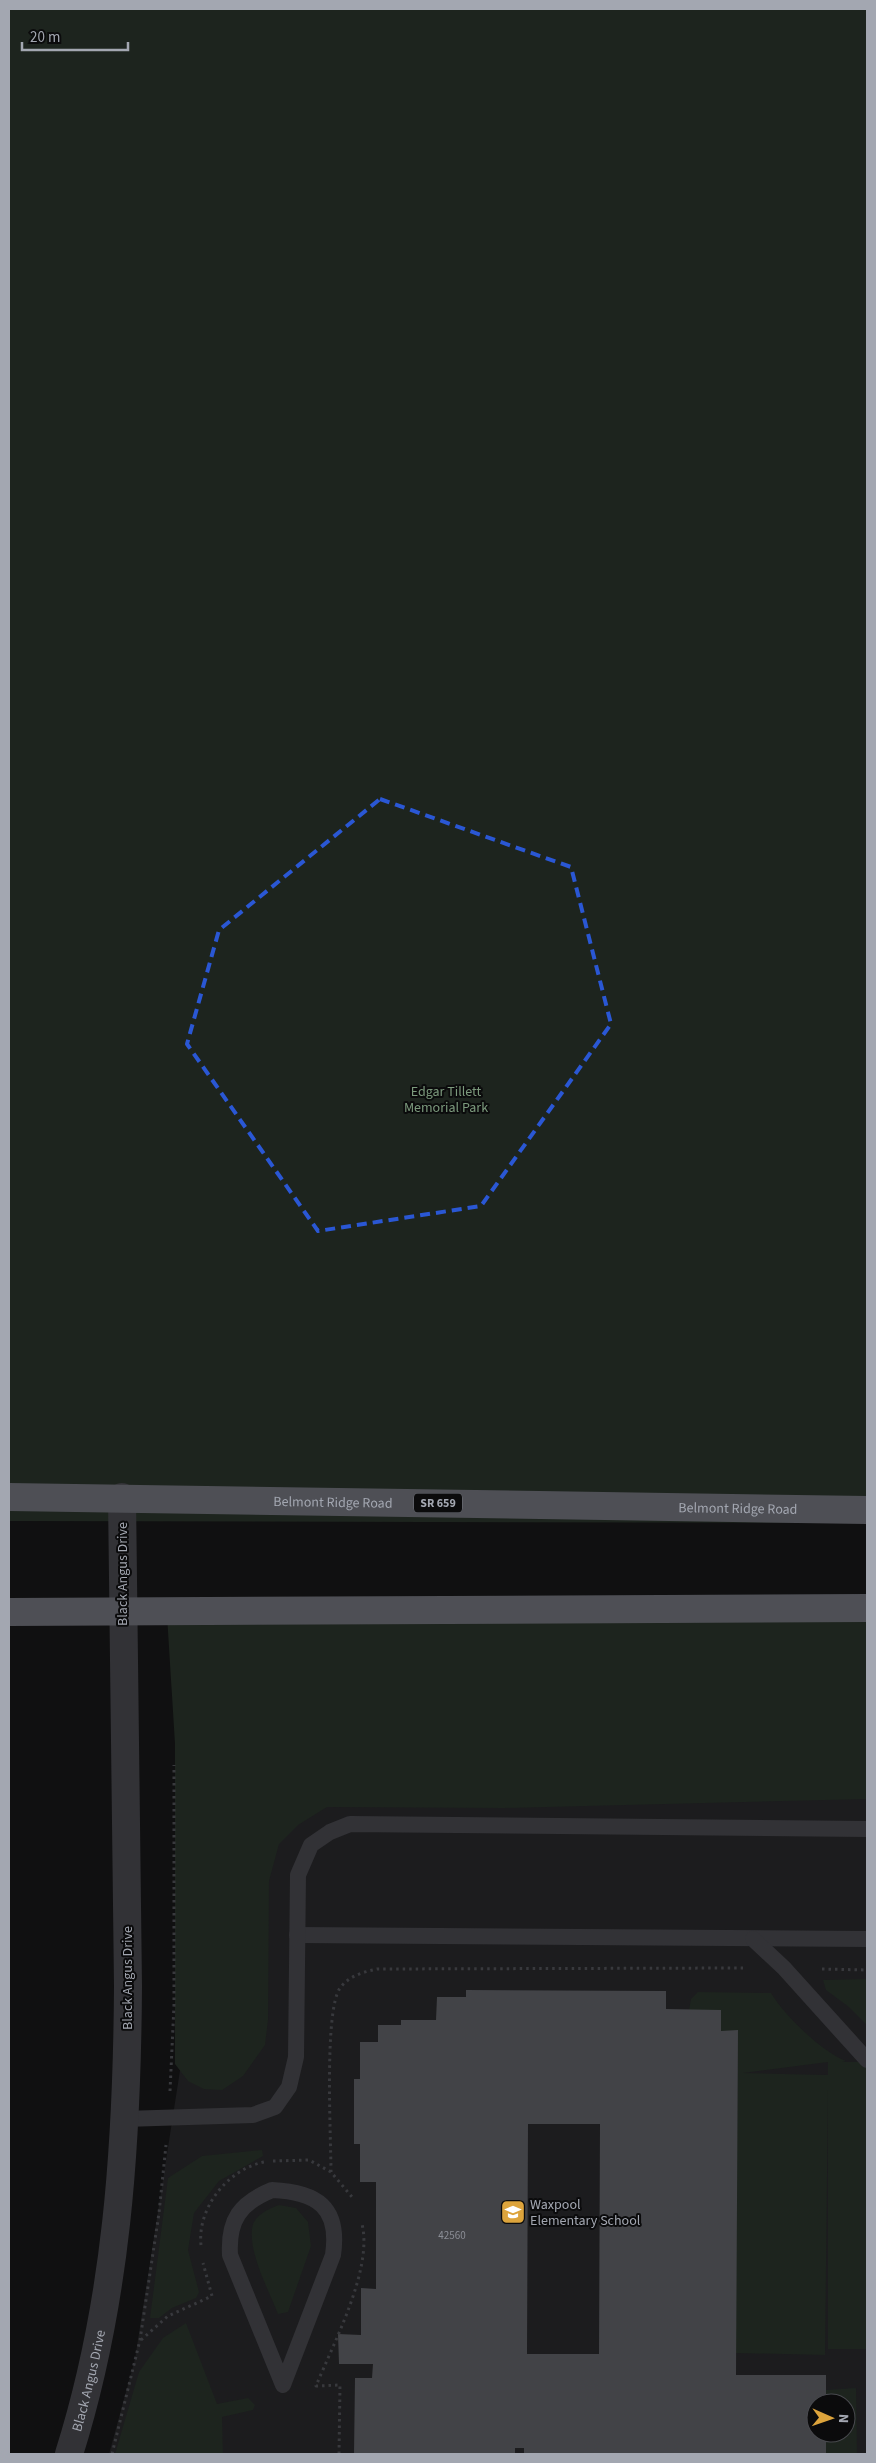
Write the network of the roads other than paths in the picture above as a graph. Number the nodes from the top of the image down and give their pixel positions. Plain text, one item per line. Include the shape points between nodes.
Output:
1 (9, 1497) edge
2 (122, 1497) junction
3 (867, 1510) edge
4 (867, 1608) edge
5 (122, 1611) junction
6 (9, 1612) edge
7 (867, 1829) edge
8 (297, 1935) junction
9 (753, 1939) junction
10 (867, 1939) edge
11 (867, 2060) edge
12 (124, 2119) junction
13 (333, 2255) joint
14 (69, 2454) edge

1 - 2 main road, Belmont Ridge Road / SR 659
2 - 3 main road, Belmont Ridge Road / SR 659
2 - 5 street, Black Angus Drive
4 - 5 main road
5 - 6 main road
5 - 12 street, Black Angus Drive via 128,1986
7 - 8 lane via 350,1824 311,1845 298,1875
8 - 9 lane
8 - 12 lane via 296,2057 289,2087 275,2108 253,2115
9 - 10 lane
9 - 11 lane via 784,1968
12 - 14 street, Black Angus Drive via 120,2198 111,2276 98,2347
13 - 13 lane via 336,2234 328,2212 313,2197 294,2191 272,2190 252,2198 236,2216 229,2236 230,2255 283,2385

